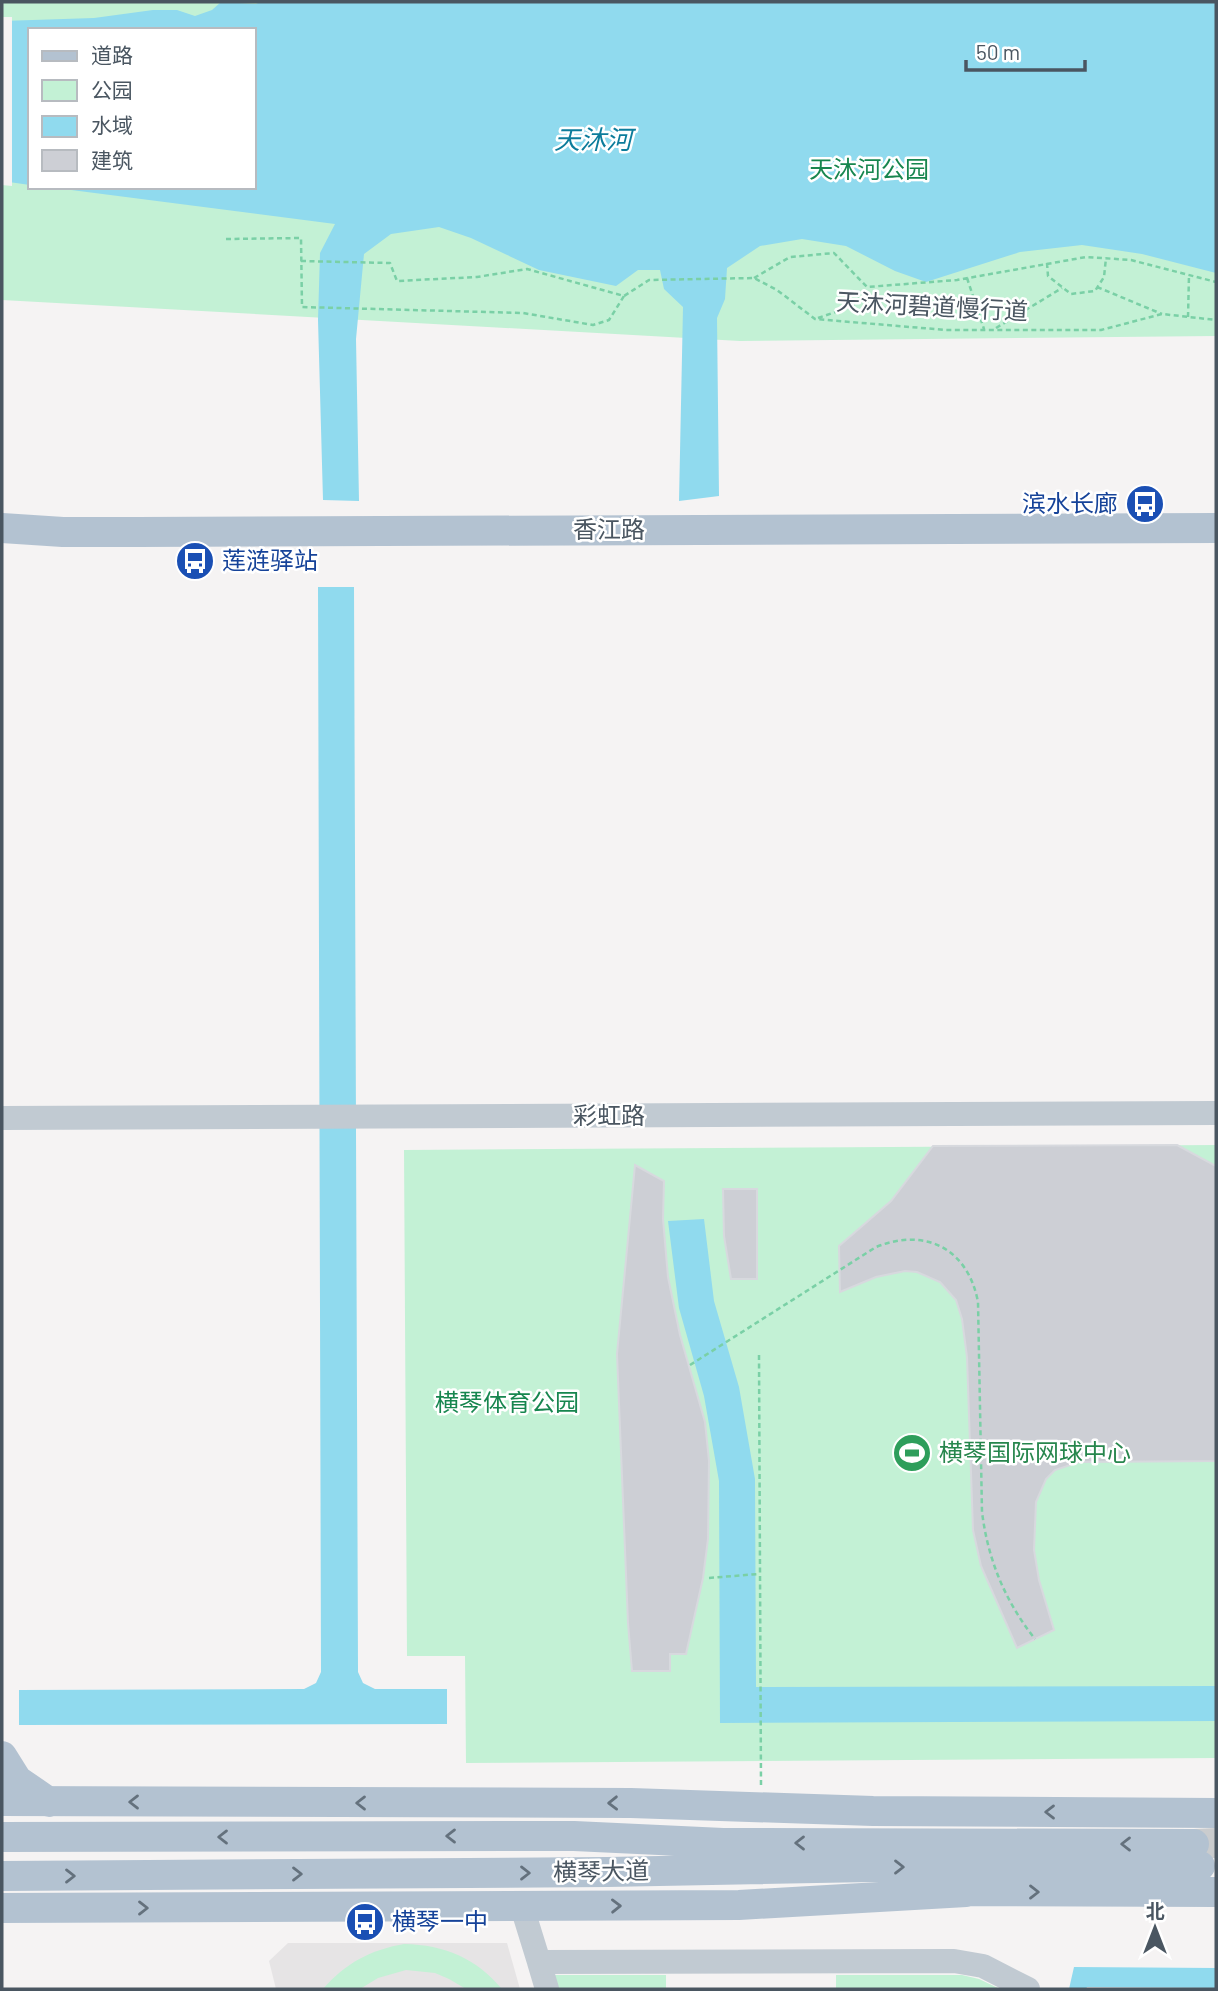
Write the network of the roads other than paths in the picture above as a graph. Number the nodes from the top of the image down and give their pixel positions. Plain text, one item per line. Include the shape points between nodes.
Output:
1 (2, 528) edge
2 (1216, 528) edge
3 (1216, 1113) edge
4 (2, 1118) edge
5 (2, 1756) edge
6 (758, 1799) junction
7 (2, 1801) edge
8 (50, 1802) junction
9 (1216, 1813) edge
10 (574, 1836) junction
11 (2, 1837) edge
12 (607, 1872) junction
13 (2, 1876) edge
14 (966, 1892) junction
15 (1216, 1892) edge
16 (522, 1907) junction
17 (2, 1908) edge
18 (539, 1962) junction
19 (547, 1989) edge
20 (1028, 1989) edge

1 - 2 main road, 香江路
3 - 4 street, 彩虹路
5 - 8 main road via 18,1780
6 -> 8 main road
9 -> 6 main road via 873,1811
6 - 10 main road
7 - 8 main road
10 -> 11 main road, 横琴大道
12 -> 10 main road, 横琴大道 via 1197,1855
13 -> 12 main road, 横琴大道
12 - 14 main road
14 -> 15 main road
16 -> 14 main road via 739,1905
17 -> 16 main road
16 - 18 street
18 - 19 street
18 - 20 street via 954,1961 983,1966

